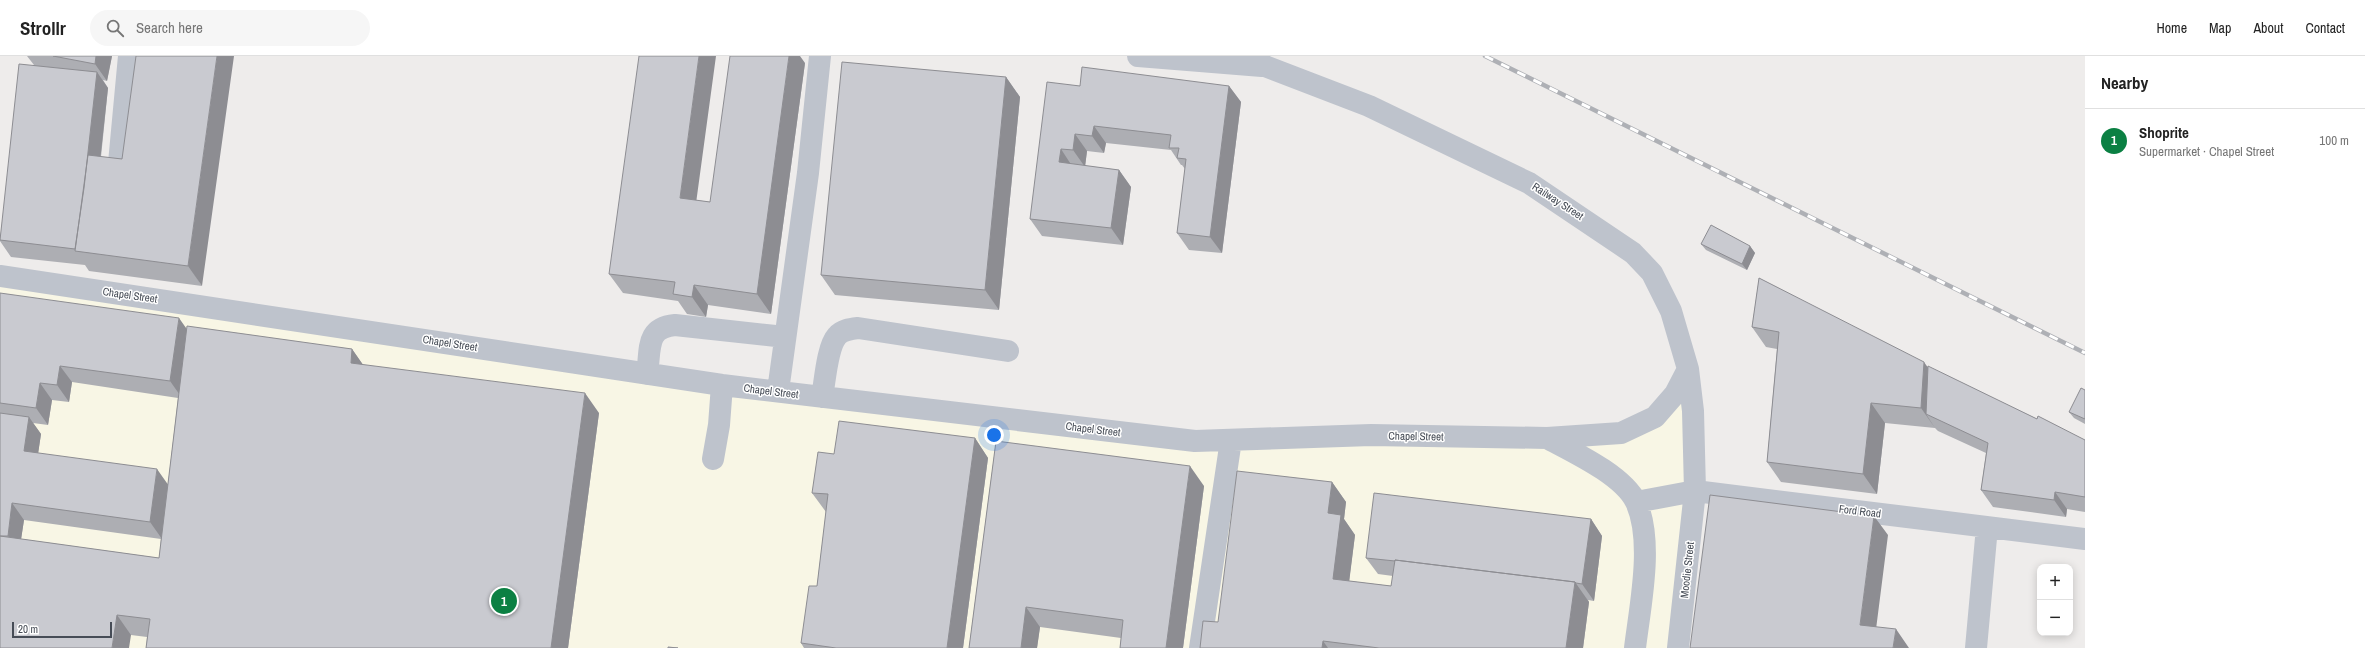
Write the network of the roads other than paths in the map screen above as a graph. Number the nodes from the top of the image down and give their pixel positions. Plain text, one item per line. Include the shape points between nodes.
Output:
1 (129, 56) edge
2 (820, 56) edge
3 (1138, 56) edge
4 (1246, 56) edge
5 (1265, 66) junction
6 (119, 163) edge
7 (0, 276) edge
8 (785, 336) junction
9 (1008, 351) dead end
10 (1688, 369) junction
11 (647, 374) junction
12 (722, 385) junction
13 (778, 391) junction
14 (822, 397) junction
15 (1547, 438) junction
16 (1231, 440) junction
17 (714, 459) dead end
18 (1695, 491) junction
19 (1636, 502) junction
20 (1987, 527) junction
21 (2085, 539) edge
22 (1200, 648) edge
23 (1635, 648) edge
24 (1678, 648) edge
25 (1976, 648) edge

1 - 6 street
2 - 8 street via 808,173
3 - 5 street
4 - 5 street, Railway Street
5 - 10 street, Railway Street via 1369,106 1529,182 1606,233 1633,253 1652,273 1671,311
7 - 11 street, Chapel Street
8 - 11 street via 665,326 653,336
8 - 13 street
9 - 14 street via 858,328 848,329 837,335 832,343
10 - 15 street, Chapel Street via 1669,403 1655,417 1640,425 1621,432
10 - 18 street, Railway Street via 1693,411
11 - 12 street, Chapel Street
12 - 13 street, Chapel Street
12 - 17 street
13 - 14 street, Chapel Street
14 - 16 street, Chapel Street via 1195,441
15 - 16 street, Chapel Street via 1371,435
15 - 19 street, Chapel Street via 1599,467 1617,480
16 - 22 street
18 - 19 street, Ford Road
18 - 20 street, Ford Road
18 - 24 street, Moodie Street
19 - 23 street via 1645,554
20 - 21 street, Ford Road
20 - 25 street

